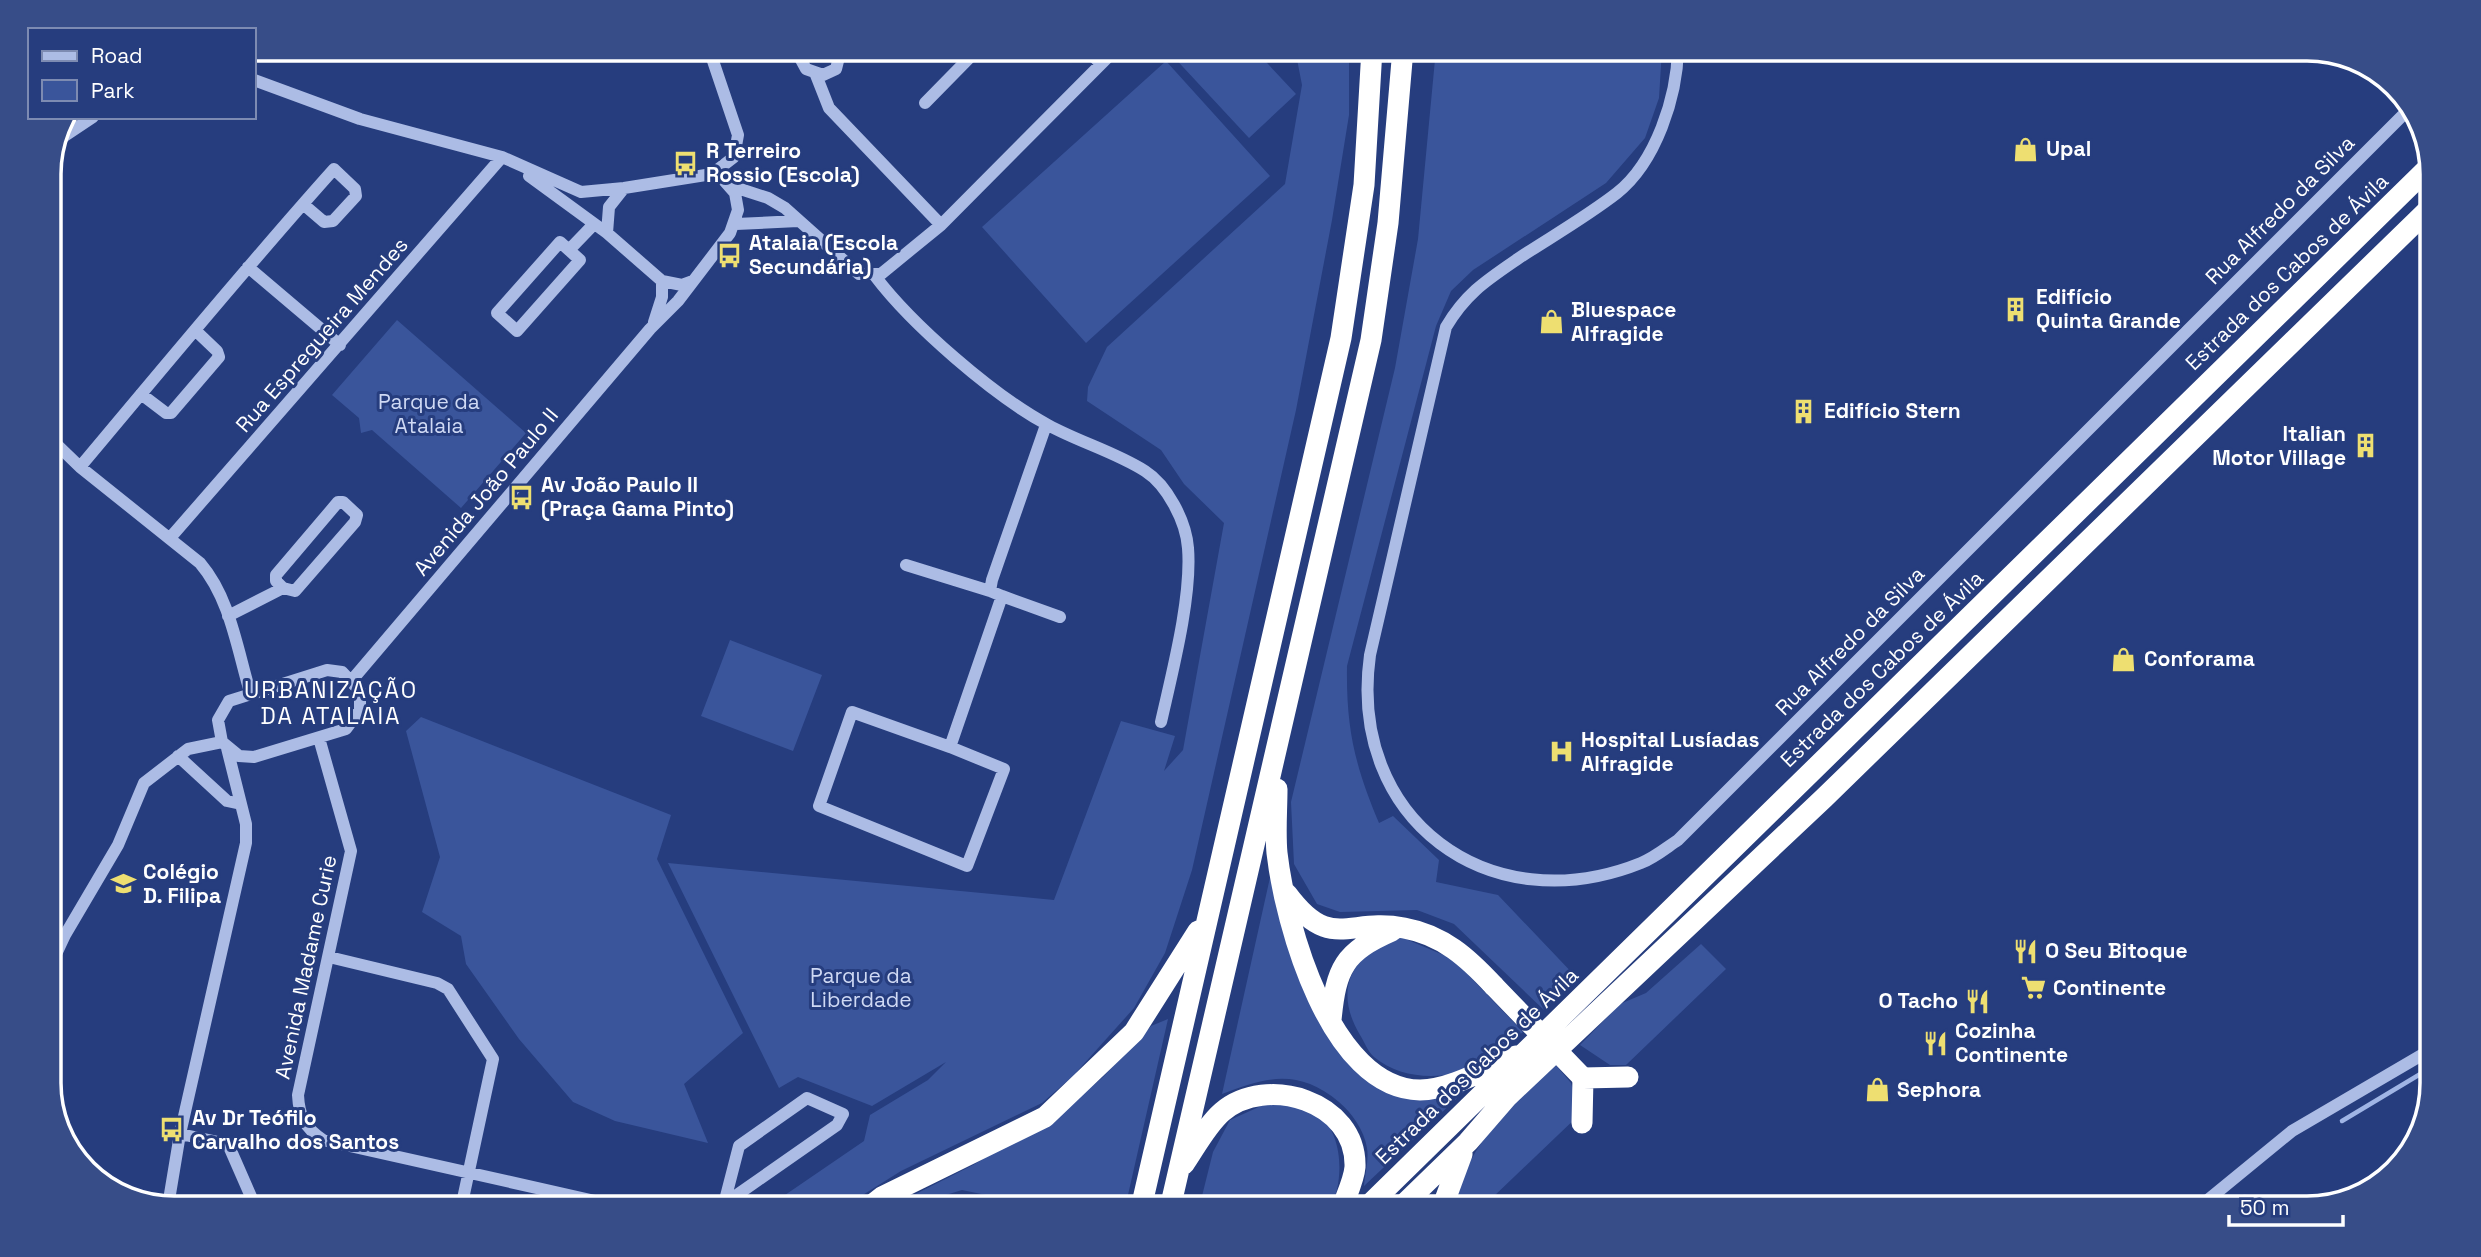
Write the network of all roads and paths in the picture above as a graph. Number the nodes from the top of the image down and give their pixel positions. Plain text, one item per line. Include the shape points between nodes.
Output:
1 (713, 61) edge
2 (802, 61) edge
3 (838, 61) edge
4 (966, 61) edge
5 (1098, 61) edge
6 (1104, 61) edge
7 (1371, 61) edge
8 (1403, 61) edge
9 (1677, 61) edge
10 (1101, 64) junction
11 (816, 75) junction
12 (256, 81) edge
13 (925, 103) dead end
14 (2403, 115) edge
15 (90, 119) edge
16 (69, 133) edge
17 (502, 157) junction
18 (712, 174) junction
19 (2420, 175) edge
20 (731, 186) junction
21 (624, 188) junction
22 (303, 204) junction
23 (2420, 218) edge
24 (798, 221) junction
25 (594, 224) junction
26 (736, 224) junction
27 (941, 225) junction
28 (607, 233) junction
29 (569, 250) junction
30 (248, 267) junction
31 (875, 276) junction
32 (693, 280) junction
33 (662, 281) junction
34 (650, 329) junction
35 (195, 330) junction
36 (340, 345) junction
37 (141, 394) junction
38 (1046, 425) junction
39 (61, 449) edge
40 (80, 467) junction
41 (170, 538) junction
42 (906, 565) dead end
43 (283, 588) junction
44 (996, 594) junction
45 (228, 616) junction
46 (1060, 617) dead end
47 (352, 680) junction
48 (250, 692) junction
49 (1161, 722) dead end
50 (318, 737) junction
51 (225, 745) junction
52 (950, 747) junction
53 (1277, 755) junction
54 (178, 756) junction
55 (241, 804) junction
56 (1283, 890) junction
57 (1207, 918) junction
58 (1402, 927) junction
59 (61, 944) edge
60 (329, 957) junction
61 (1331, 1022) junction
62 (1527, 1051) junction
63 (2420, 1056) edge
64 (1628, 1077) dead end
65 (1583, 1078) junction
66 (1581, 1123) dead end
67 (180, 1134) junction
68 (1468, 1142) junction
69 (1179, 1172) junction
70 (468, 1173) junction
71 (170, 1196) edge
72 (251, 1196) edge
73 (463, 1196) edge
74 (572, 1196) edge
75 (726, 1196) edge
76 (738, 1196) edge
77 (886, 1196) edge
78 (1143, 1196) edge
79 (1173, 1196) edge
80 (1346, 1196) edge
81 (1378, 1196) edge
82 (1412, 1196) edge
83 (1446, 1196) edge
84 (2213, 1196) edge

1 - 18 street via 738,135 734,157
2 - 11 street
3 - 11 street via 836,69
4 - 13 street
5 - 10 street
6 - 10 street
7 - 57 highway via 1364,185 1340,338
8 - 53 highway via 1390,211 1371,340
9 - 14 street, Rua Alfredo da Silva via 1672,101 1662,126 1619,192 1472,290 1446,327 1370,655 1366,706 1370,735 1395,796 1427,834 1451,852 1512,878 1570,880 1611,873 1644,862 1678,840
10 - 27 street
11 - 27 street via 829,108
12 - 17 street via 360,119
15 - 16 street
17 - 21 street via 581,192
17 - 25 street
17 - 36 street, Rua Espregueira Mendes
18 - 20 street
18 - 21 street
19 - 62 highway, Estrada dos Cabos de Ávila
20 - 24 street via 768,198
20 - 26 street via 738,210
21 - 28 street via 609,207
22 - 22 street via 334,169 355,189 356,196 334,222 324,222
22 - 30 street
23 - 68 highway, Estrada dos Cabos de Ávila via 1824,797 1507,1097
24 - 26 street
24 - 31 street via 852,270
25 - 28 street
25 - 29 street
26 - 32 street
27 - 31 street
28 - 33 street
29 - 29 street via 560,242 497,313 517,331 580,260
30 - 35 street
30 - 36 street
31 - 38 street via 893,299 972,372
32 - 33 street via 682,285
32 - 34 street, Avenida João Paulo II
33 - 34 street, Avenida João Paulo II via 662,297
34 - 47 street, Avenida João Paulo II
35 - 37 street
35 - 37 street via 219,357 171,413
36 - 41 street, Rua Espregueira Mendes
37 - 40 street
38 - 44 street
38 - 49 street via 1146,472 1176,506 1188,547 1186,581
39 - 40 street
40 - 41 street
41 - 45 street via 213,579
42 - 44 street
43 - 43 street via 276,575 338,502 343,502 357,515 355,522 295,591
43 - 45 street
44 - 46 street
44 - 52 street
45 - 48 street
47 - 48 street via 342,672 327,670
47 - 50 street via 360,691 360,710 346,729
48 - 51 street via 229,701 220,713 218,728
50 - 51 street via 254,757 239,756
50 - 60 street, Avenida Madame Curie via 351,851
51 - 54 street via 202,744
51 - 55 street
52 - 52 street via 1004,769 967,866 819,806 852,712
53 - 56 highway via 1277,852
53 - 69 highway
54 - 55 street via 227,800
54 - 59 street via 144,783 118,845
55 - 67 street via 246,843
56 - 58 highway via 1304,916 1322,926 1343,930
56 - 61 highway via 1298,951
57 - 77 highway via 1134,1032 1045,1116
57 - 78 highway
58 - 61 highway via 1368,941 1347,957 1334,984
58 - 65 highway, bridge via 1449,944
60 - 70 street via 436,982 448,989 463,1012 493,1059
60 - 70 street, Avenida Madame Curie via 298,1095 304,1123 323,1140
61 - 62 highway via 1371,1070 1398,1086 1421,1090
62 - 81 highway, Estrada dos Cabos de Ávila
63 - 84 street via 2292,1131
64 - 65 highway
65 - 66 highway
67 - 71 street
67 - 72 street via 228,1144
68 - 82 highway, Estrada dos Cabos de Ávila
68 - 83 highway
69 - 79 highway
69 - 80 highway via 1221,1112 1254,1095 1293,1096 1322,1108 1351,1146 1355,1168
70 - 73 street
70 - 74 street, Avenida Madame Curie
75 - 76 street via 739,1146 807,1098 843,1114 837,1125

